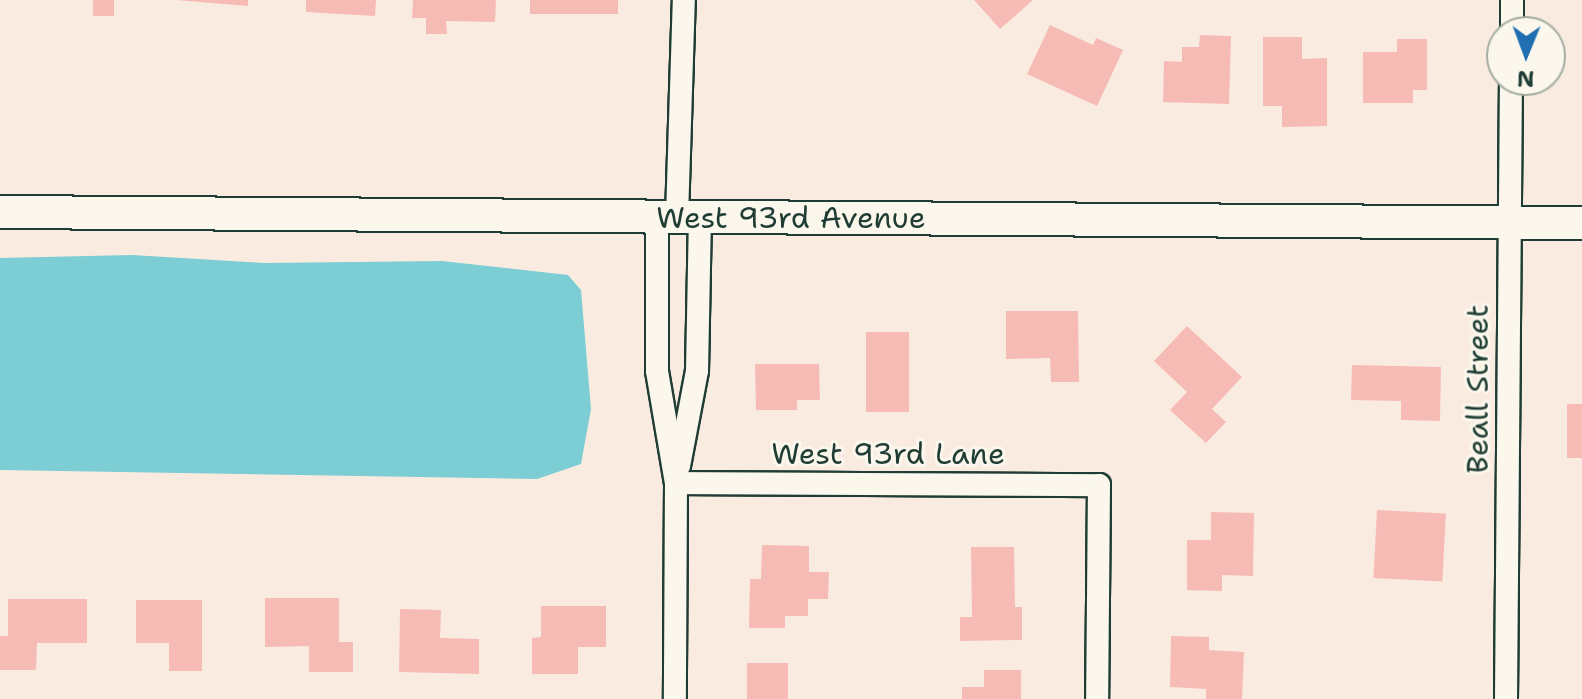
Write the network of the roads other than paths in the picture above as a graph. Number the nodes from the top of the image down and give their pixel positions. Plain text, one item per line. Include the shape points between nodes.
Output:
1 (684, 0) edge
2 (1511, 96) edge
3 (0, 212) edge
4 (678, 217) junction
5 (1510, 223) junction
6 (1582, 223) edge
7 (676, 483) junction
8 (675, 699) edge
9 (1097, 699) edge
10 (1506, 699) edge

1 - 4 street
2 - 5 street, Beall Street
3 - 4 street, West 93rd Avenue
4 - 5 street, West 93rd Avenue
4 - 7 street via 657,371
4 - 7 street via 697,371
5 - 6 street, West 93rd Avenue
5 - 10 street, Beall Street
7 - 8 street
7 - 9 street, West 93rd Lane via 1099,485

